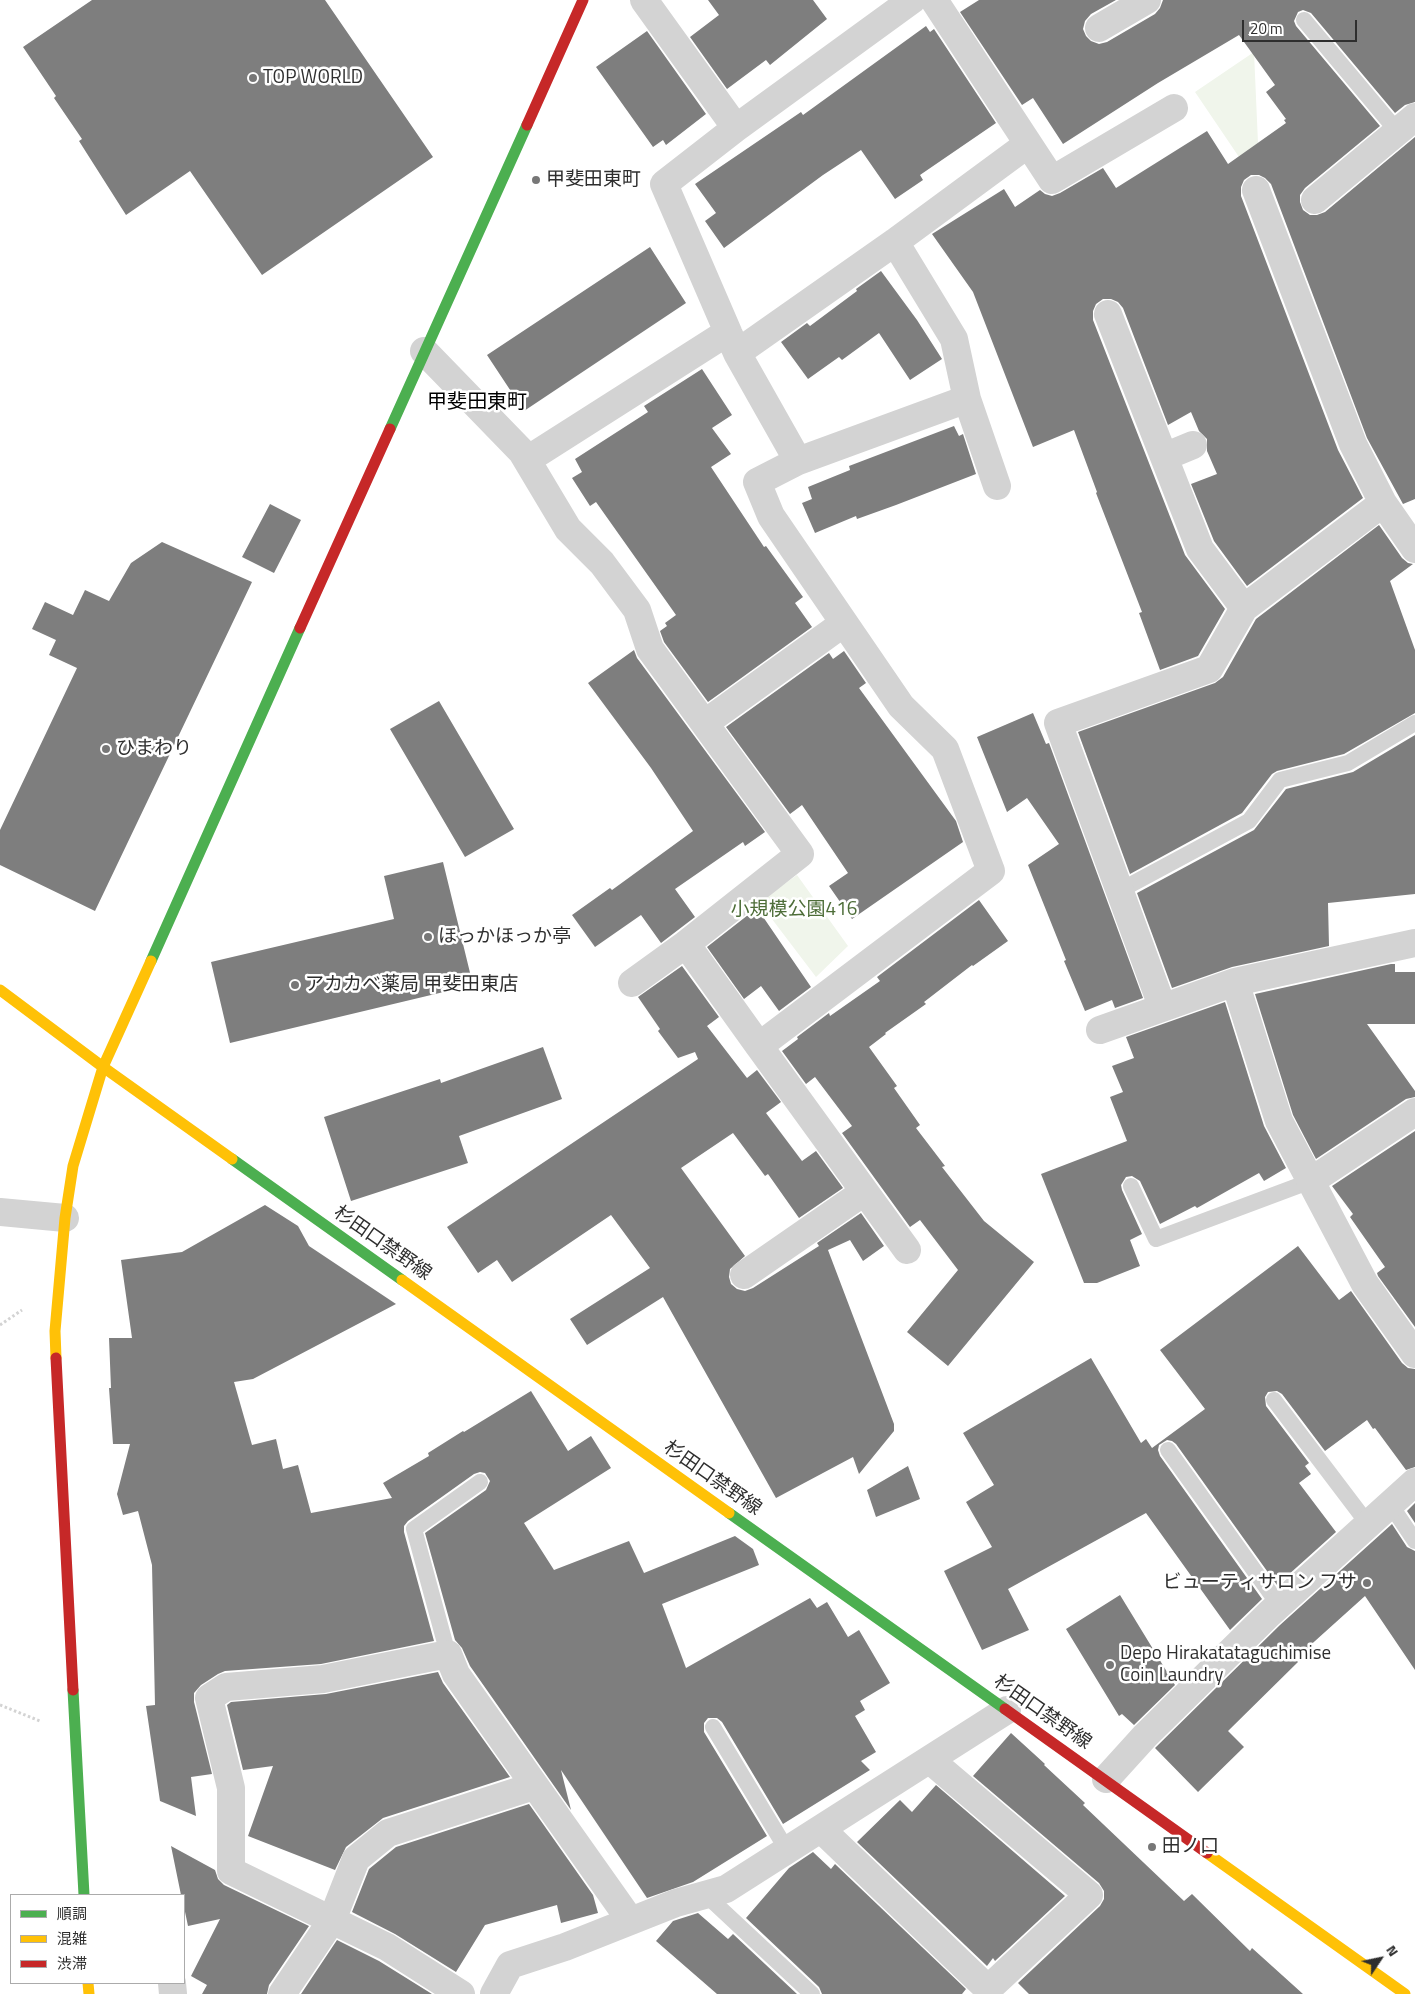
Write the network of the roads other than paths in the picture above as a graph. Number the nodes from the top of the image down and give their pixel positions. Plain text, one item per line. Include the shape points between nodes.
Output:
1 (583, 0) edge
2 (644, 0) edge
3 (912, 0) edge
4 (934, 0) edge
5 (1147, 0) edge
6 (1304, 20) dead end
7 (1099, 28) dead end
8 (1174, 108) dead end
9 (1406, 124) edge
10 (736, 128) junction
11 (1028, 144) junction
12 (1256, 190) dead end
13 (1315, 200) dead end
14 (895, 242) junction
15 (1108, 314) dead end
16 (732, 343) junction
17 (424, 351) junction
18 (968, 399) junction
19 (1193, 445) dead end
20 (1164, 457) junction
21 (527, 460) junction
22 (798, 461) junction
23 (997, 486) dead end
24 (1383, 503) junction
25 (1415, 549) edge
26 (1244, 608) junction
27 (844, 623) junction
28 (704, 723) junction
29 (1415, 723) edge
30 (1119, 891) junction
31 (1415, 943) edge
32 (686, 944) junction
33 (1235, 982) junction
34 (632, 983) dead end
35 (0, 990) edge
36 (1162, 1006) junction
37 (1100, 1030) dead end
38 (758, 1046) junction
39 (103, 1067) junction
40 (1415, 1112) edge
41 (1311, 1180) junction
42 (1131, 1186) dead end
43 (864, 1192) junction
44 (0, 1212) edge
45 (65, 1218) junction
46 (907, 1250) dead end
47 (744, 1275) dead end
48 (1415, 1354) edge
49 (1274, 1400) dead end
50 (1168, 1450) dead end
51 (480, 1482) dead end
52 (1415, 1482) edge
53 (1390, 1504) junction
54 (1368, 1524) junction
55 (1415, 1541) edge
56 (1279, 1604) junction
57 (448, 1654) junction
58 (1007, 1710) junction
59 (713, 1728) dead end
60 (930, 1760) junction
61 (1106, 1779) junction
62 (534, 1786) junction
63 (821, 1829) junction
64 (787, 1850) junction
65 (84, 1894) edge
66 (706, 1895) junction
67 (332, 1920) junction
68 (630, 1920) junction
69 (282, 1994) edge
70 (461, 1994) edge
71 (494, 1994) edge
72 (812, 1994) edge
73 (1405, 1994) edge

1 - 17 street
2 - 10 street
3 - 10 street
4 - 11 street
5 - 7 street
6 - 9 lane
8 - 11 street via 1052,180
9 - 13 street
10 - 16 street via 664,184
11 - 14 street
12 - 24 street via 1353,444
14 - 16 street
14 - 18 street via 954,339
15 - 20 street
16 - 21 street
16 - 22 street
17 - 21 street
17 - 39 street
18 - 22 street
18 - 23 street
19 - 20 street
20 - 26 street via 1200,549
21 - 28 street via 568,529 602,563 637,610 650,649
22 - 27 street via 756,482 771,516
24 - 25 street
24 - 26 street
26 - 30 street via 1209,668 1058,724
27 - 28 street
27 - 38 street via 901,706 945,750 991,871
28 - 32 street via 800,854
29 - 30 lane via 1348,763 1280,780 1249,821
30 - 36 street
31 - 33 street
32 - 34 street
32 - 38 street
33 - 36 street
33 - 41 street via 1279,1121
35 - 39 street, 杉田口禁野線
36 - 37 street
38 - 43 street
39 - 45 street via 74,1166
39 - 58 street, 杉田口禁野線
40 - 41 street
41 - 42 lane via 1156,1239
41 - 48 street via 1365,1284
43 - 46 street
43 - 47 street
44 - 45 street
45 - 65 street via 55,1331
49 - 54 lane
50 - 56 lane
51 - 57 lane via 414,1529
52 - 53 street
53 - 54 street
53 - 55 lane
54 - 56 street
56 - 61 street
57 - 62 street via 456,1674
57 - 67 street via 323,1679 226,1687 209,1698 231,1788 231,1871
58 - 60 street
58 - 61 street, 杉田口禁野線
59 - 64 lane
60 - 63 street
60 - 63 street via 1089,1895 988,1989
61 - 73 street, 杉田口禁野線
62 - 67 street via 388,1833 356,1859
62 - 68 street
63 - 64 street
64 - 66 street via 726,1889
66 - 68 street
66 - 72 lane
67 - 69 street
67 - 70 street via 387,1947
68 - 71 street via 510,1965

